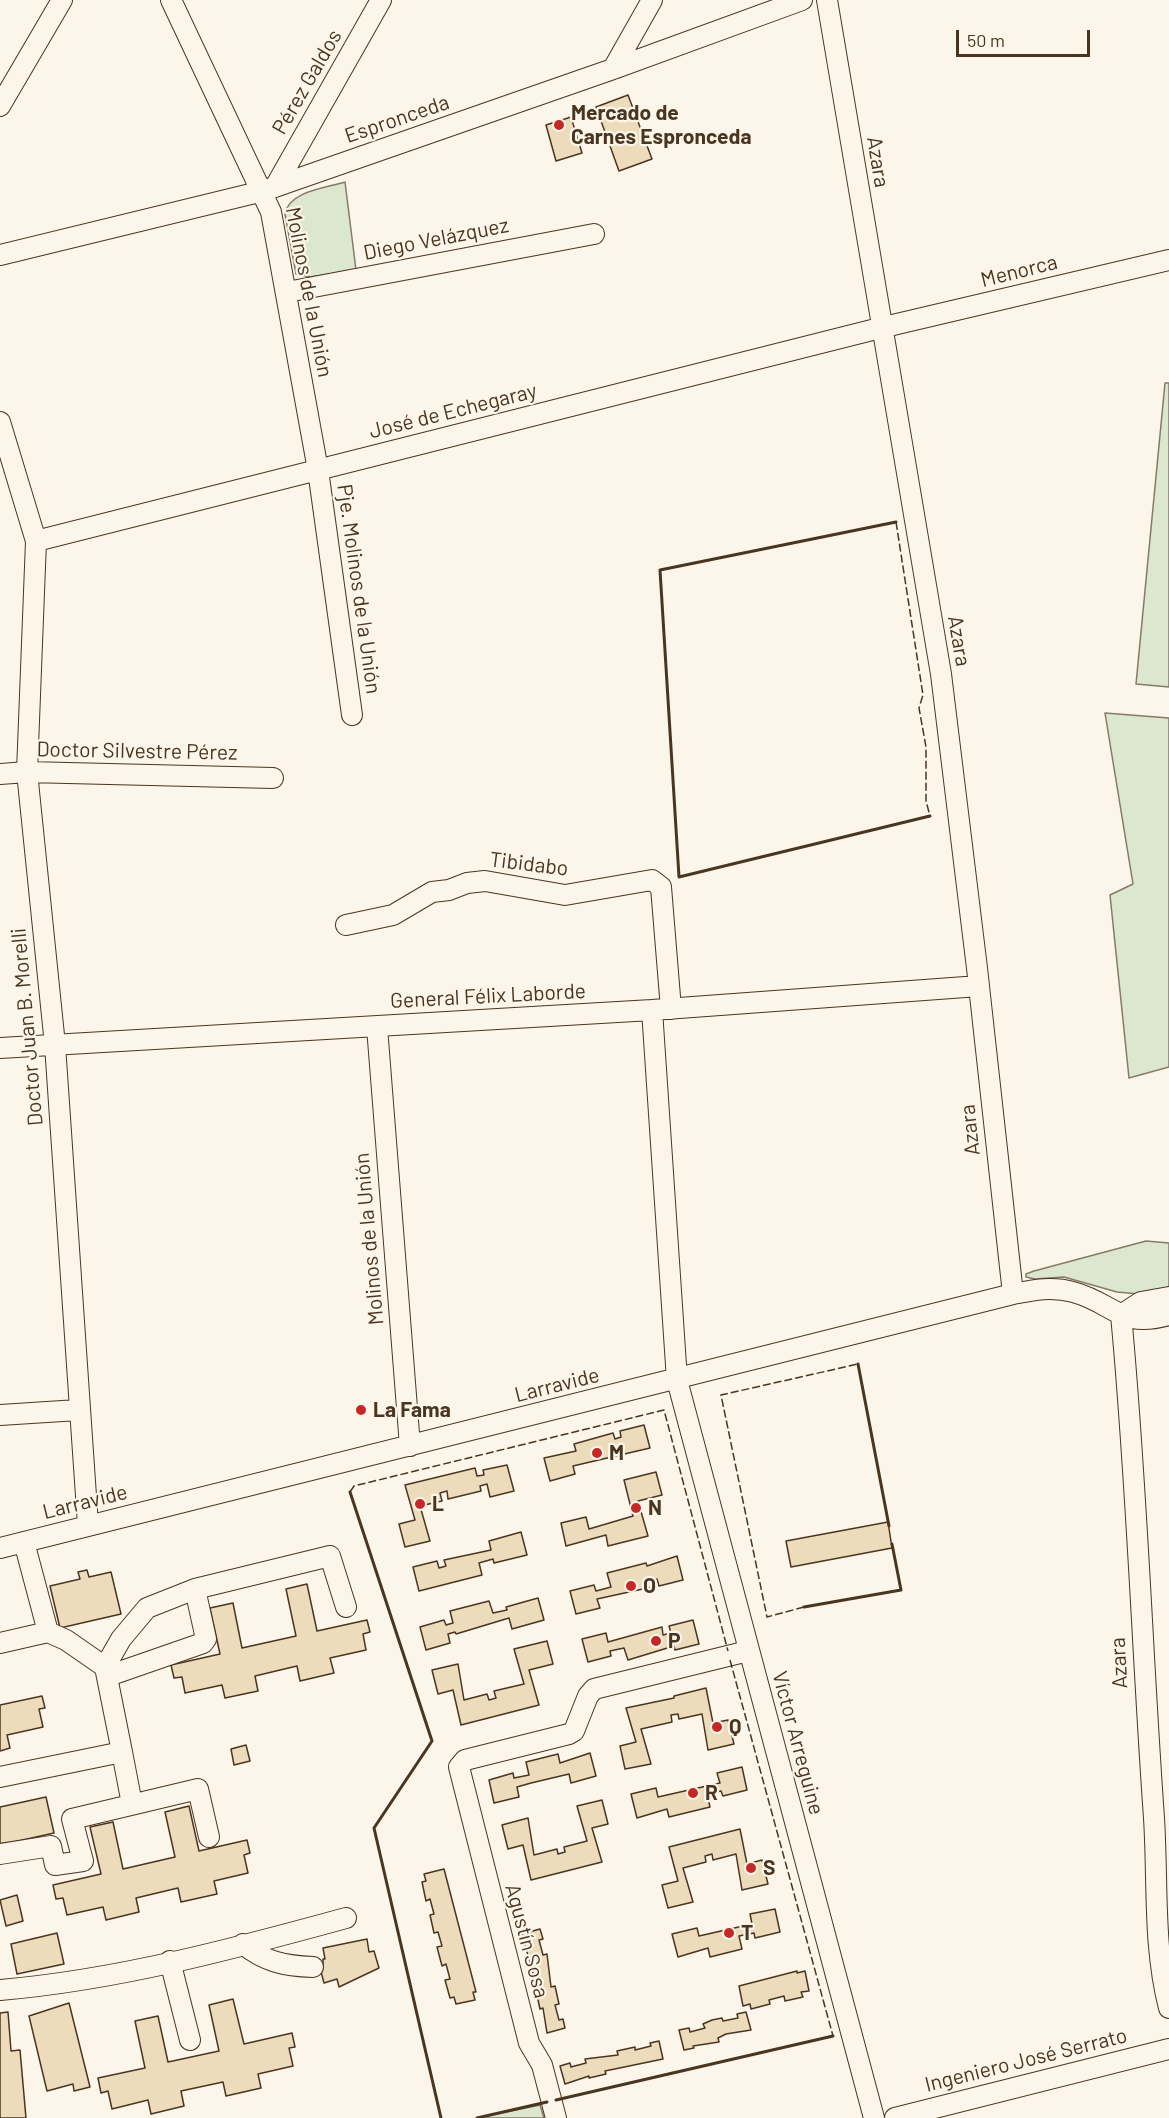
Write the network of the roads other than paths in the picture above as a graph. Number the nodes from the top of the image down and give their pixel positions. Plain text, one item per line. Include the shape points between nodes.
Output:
1 (63, 0) edge
2 (171, 0) edge
3 (381, 0) edge
4 (652, 0) edge
5 (802, 0) edge
6 (827, 0) edge
7 (613, 69) junction
8 (0, 106) edge
9 (269, 189) junction
10 (594, 234) dead end
11 (0, 255) edge
12 (1169, 260) edge
13 (287, 292) junction
14 (880, 328) junction
15 (0, 422) edge
16 (318, 470) junction
17 (36, 541) junction
18 (352, 716) dead end
19 (27, 772) junction
20 (0, 774) edge
21 (273, 778) dead end
22 (346, 925) dead end
23 (979, 986) junction
24 (662, 1010) junction
25 (377, 1027) junction
26 (55, 1045) junction
27 (0, 1048) edge
28 (1013, 1294) junction
29 (1169, 1297) edge
30 (1121, 1315) junction
31 (1169, 1315) edge
32 (677, 1380) junction
33 (78, 1410) junction
34 (0, 1415) edge
35 (410, 1446) junction
36 (88, 1525) junction
37 (24, 1542) junction
38 (0, 1548) edge
39 (195, 1589) junction
40 (346, 1607) dead end
41 (48, 1632) junction
42 (0, 1643) edge
43 (748, 1651) junction
44 (106, 1671) junction
45 (122, 1752) junction
46 (0, 1777) edge
47 (132, 1804) junction
48 (1161, 1818) edge
49 (74, 1826) junction
50 (209, 1837) dead end
51 (51, 1845) junction
52 (0, 1854) edge
53 (346, 1918) dead end
54 (243, 1944) junction
55 (170, 1961) junction
56 (313, 1967) dead end
57 (0, 1990) edge
58 (1169, 2008) edge
59 (190, 2040) dead end
60 (1169, 2049) edge
61 (554, 2109) edge
62 (874, 2118) edge
63 (895, 2118) edge

1 - 8 street
2 - 9 street, Molinos de la Unión
3 - 9 street, Pérez Galdos
4 - 7 street
5 - 7 street, Espronceda
6 - 14 street, Azara
7 - 9 street, Espronceda
9 - 11 street, Espronceda
9 - 13 street, Molinos de la Unión
10 - 13 street, Diego Velázquez
12 - 14 street, Menorca
13 - 16 street, Molinos de la Unión
14 - 16 street, José de Echegaray
14 - 23 street, Azara via 940,675
15 - 17 street, Doctor Juan B. Morelli
16 - 17 street, José de Echegaray
16 - 18 street, Pje. Molinos de la Unión
17 - 19 street, Doctor Juan B. Morelli
19 - 20 street, Doctor Silvestre Pérez
19 - 21 street, Doctor Silvestre Pérez
19 - 26 street, Doctor Juan B. Morelli
22 - 24 street, Tibidabo via 393,915 432,892 485,880 565,895 652,880 660,887
23 - 24 street, General Félix Laborde
23 - 28 street, Azara
24 - 25 street, General Félix Laborde
24 - 32 street, Tibidabo
25 - 26 street, General Félix Laborde
25 - 35 street, Molinos de la Unión
26 - 27 street, General Félix Laborde
26 - 33 street, Doctor Juan B. Morelli
28 - 30 street, Larravide via 1060,1289 1087,1297
28 - 32 street, Larravide
29 - 30 street via 1141,1302
30 - 31 street, Larravide via 1143,1320
30 - 48 street, Azara
32 - 35 street, Larravide
32 - 43 street, Víctor Arreguine
33 - 34 street
33 - 36 street, Doctor Juan B. Morelli
35 - 36 street, Larravide
36 - 37 street, Larravide
37 - 38 street, Larravide
37 - 41 street
39 - 40 street via 330,1556
39 - 44 street via 147,1608 121,1639
39 - 44 street via 206,1639 203,1642
41 - 42 street
41 - 44 street via 66,1640
43 - 61 street, Agustín Sosa via 594,1689 569,1734 465,1760 459,1767 528,2043 542,2066
43 - 62 street, Víctor Arreguine
44 - 45 street
45 - 46 street
45 - 47 street
47 - 49 street via 72,1819
47 - 50 street via 198,1789
48 - 58 street, Azara via 1158,1942
49 - 51 street via 51,1838
49 - 51 street via 83,1861 56,1865
51 - 52 street
53 - 54 street
54 - 55 street
54 - 56 street via 260,1959
55 - 57 street via 63,1984
55 - 59 street
60 - 63 street, Ingeniero José Serrato

